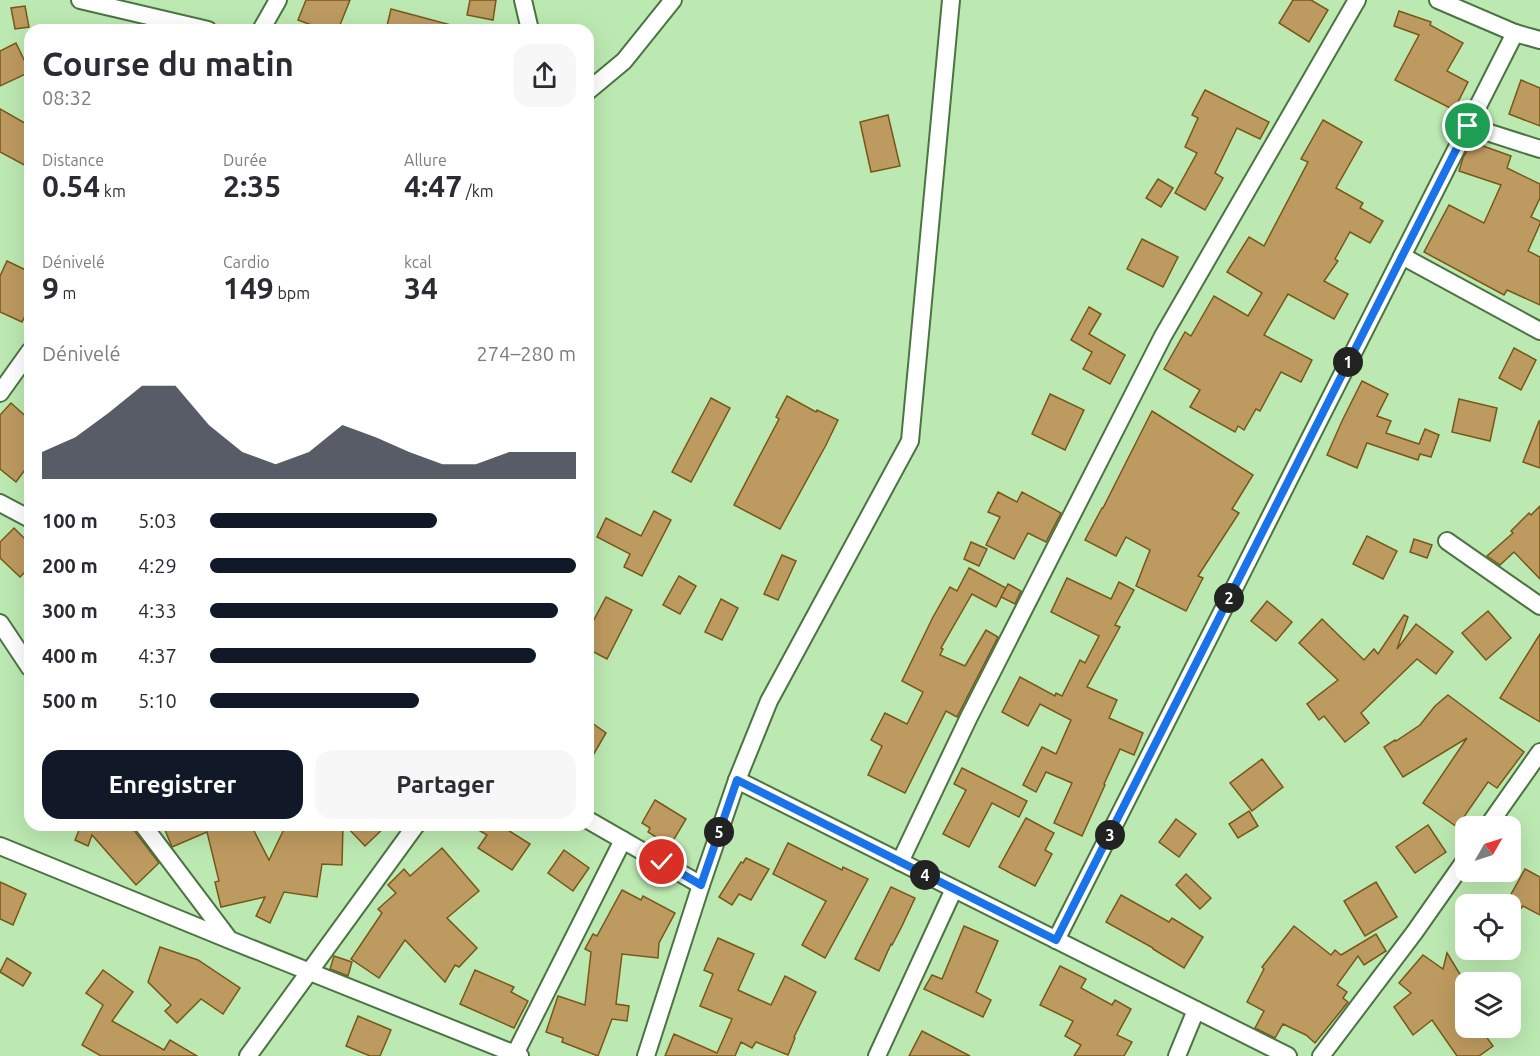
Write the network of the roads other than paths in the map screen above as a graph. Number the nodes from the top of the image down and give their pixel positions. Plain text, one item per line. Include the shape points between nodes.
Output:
1 (80, 0) edge
2 (278, 0) edge
3 (523, 0) edge
4 (673, 0) edge
5 (951, 0) edge
6 (1357, 0) edge
7 (1438, 0) edge
8 (182, 24) edge
9 (264, 24) edge
10 (529, 24) edge
11 (1515, 33) junction
12 (1540, 40) edge
13 (594, 86) edge
14 (1468, 126) junction
15 (1540, 149) edge
16 (1402, 256) junction
17 (1540, 331) edge
18 (24, 359) edge
19 (0, 393) edge
20 (0, 503) edge
21 (24, 516) edge
22 (1447, 541) dead end
23 (1540, 606) edge
24 (0, 623) edge
25 (24, 659) edge
26 (1538, 759) edge
27 (737, 780) junction
28 (1495, 816) edge
29 (594, 823) edge
30 (148, 831) edge
31 (412, 831) edge
32 (623, 840) junction
33 (0, 846) edge
34 (900, 862) junction
35 (1455, 875) edge
36 (701, 885) junction
37 (954, 889) junction
38 (230, 940) junction
39 (1056, 940) junction
40 (309, 972) junction
41 (1196, 1010) junction
42 (516, 1055) edge
43 (248, 1056) edge
44 (646, 1056) edge
45 (877, 1056) edge
46 (1177, 1056) edge
47 (1288, 1056) edge
48 (1321, 1056) edge

1 - 8 street
2 - 9 street
3 - 10 street
4 - 13 street via 624,61
5 - 27 street via 910,441 769,701
6 - 34 street via 1163,336 969,717
7 - 11 street
11 - 12 street
11 - 14 street
14 - 15 street
14 - 16 street
16 - 17 street
16 - 39 street
18 - 19 street
20 - 21 street
22 - 23 street
24 - 25 street
26 - 28 street
27 - 34 street
27 - 36 street
29 - 32 street
30 - 38 street
31 - 40 street
32 - 36 street
32 - 42 street
33 - 38 street
34 - 37 street
35 - 48 street
36 - 44 street
37 - 39 street
37 - 45 street
38 - 40 street
39 - 41 street
40 - 42 street
40 - 43 street
41 - 46 street
41 - 47 street

